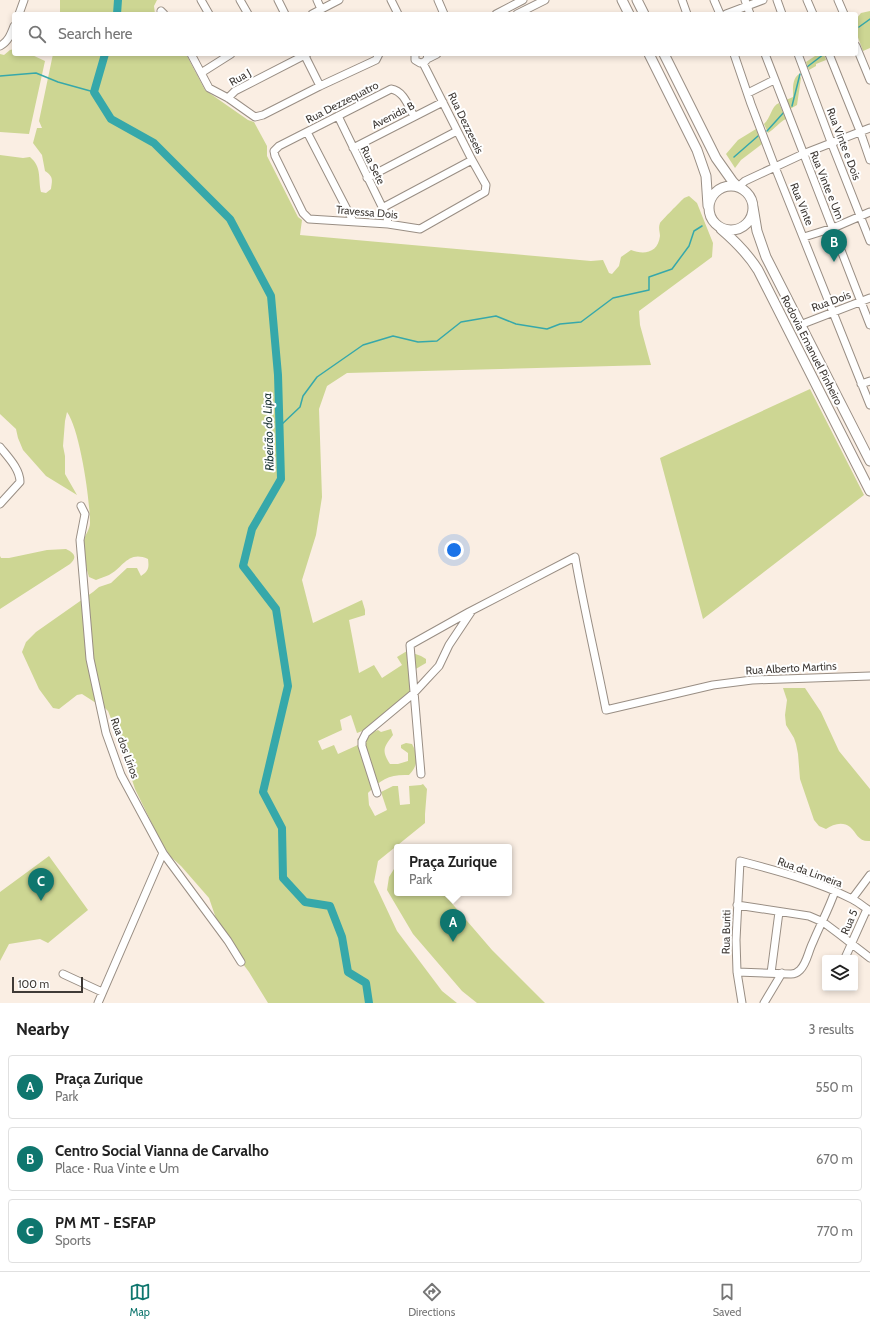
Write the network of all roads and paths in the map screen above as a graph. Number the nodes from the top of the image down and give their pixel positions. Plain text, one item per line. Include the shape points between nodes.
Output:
1 (24, 0) edge
2 (201, 0) edge
3 (240, 0) edge
4 (278, 0) edge
5 (317, 0) edge
6 (339, 0) edge
7 (391, 0) edge
8 (438, 0) edge
9 (523, 0) edge
10 (545, 0) edge
11 (622, 0) edge
12 (637, 0) edge
13 (682, 0) edge
14 (714, 0) edge
15 (763, 0) edge
16 (777, 0) edge
17 (807, 0) edge
18 (838, 0) edge
19 (746, 3) edge
20 (321, 9) junction
21 (20, 12) edge
22 (208, 12) edge
23 (247, 12) edge
24 (284, 12) edge
25 (316, 12) edge
26 (395, 12) edge
27 (443, 12) edge
28 (500, 12) edge
29 (521, 12) edge
30 (628, 12) edge
31 (643, 12) edge
32 (686, 12) edge
33 (719, 12) edge
34 (730, 12) edge
35 (781, 12) edge
36 (812, 12) edge
37 (843, 12) edge
38 (12, 31) edge
39 (1, 46) edge
40 (858, 51) edge
41 (192, 56) edge
42 (228, 56) edge
43 (301, 56) edge
44 (306, 56) edge
45 (378, 56) edge
46 (415, 56) edge
47 (650, 56) edge
48 (665, 56) edge
49 (735, 56) edge
50 (766, 56) edge
51 (799, 56) edge
52 (830, 56) edge
53 (426, 59) edge
54 (201, 73) junction
55 (774, 80) junction
56 (870, 80) edge
57 (320, 86) junction
58 (748, 93) junction
59 (228, 98) junction
60 (444, 102) junction
61 (338, 116) junction
62 (414, 116) junction
63 (870, 128) edge
64 (457, 131) junction
65 (860, 131) junction
66 (306, 132) junction
67 (831, 142) junction
68 (353, 148) junction
69 (803, 154) junction
70 (275, 156) joint
71 (472, 160) junction
72 (870, 160) edge
73 (775, 167) junction
74 (367, 178) junction
75 (738, 187) junction
76 (485, 192) joint
77 (708, 206) junction
78 (753, 207) junction
79 (382, 208) junction
80 (870, 212) edge
81 (860, 216) junction
82 (353, 221) junction
83 (388, 224) junction
84 (832, 228) junction
85 (721, 229) junction
86 (804, 237) junction
87 (870, 241) edge
88 (870, 298) edge
89 (862, 302) junction
90 (833, 312) junction
91 (800, 325) junction
92 (870, 325) edge
93 (870, 381) edge
94 (861, 384) junction
95 (870, 405) edge
96 (0, 447) edge
97 (870, 461) edge
98 (870, 491) edge
99 (0, 504) edge
100 (81, 506) dead end
101 (474, 610) junction
102 (870, 676) edge
103 (414, 693) junction
104 (421, 774) dead end
105 (377, 794) dead end
106 (163, 852) junction
107 (740, 861) joint
108 (870, 875) edge
109 (835, 891) junction
110 (852, 899) junction
111 (737, 905) junction
112 (868, 910) edge
113 (779, 912) junction
114 (823, 922) junction
115 (852, 945) junction
116 (847, 955) edge
117 (870, 958) edge
118 (241, 962) dead end
119 (737, 972) junction
120 (782, 973) junction
121 (63, 974) dead end
122 (771, 974) junction
123 (102, 992) junction
124 (98, 1003) edge
125 (742, 1003) edge
126 (764, 1003) edge

1 - 21 street
2 - 22 street
3 - 23 street
4 - 24 street
5 - 20 street
6 - 20 street
7 - 26 street
8 - 27 street
9 - 28 street
10 - 29 street
11 - 30 main road
12 - 31 main road
13 - 32 street
14 - 33 street
15 - 19 street
16 - 35 street
17 - 36 street
18 - 37 street
19 - 34 street
20 - 25 street
38 - 39 street
40 - 56 street
41 - 54 street
42 - 54 street
43 - 59 street, Rua J via 235,91
44 - 57 street
45 - 57 street via 376,60
46 - 53 street, Rua Dezzeseis via 417,62
47 - 77 main road via 697,150 706,176
48 - 75 main road via 716,158
49 - 58 street, Rua Vinte
50 - 55 street, Rua Vinte e Um
51 - 67 street, Rua Vinte e Dois
52 - 65 street
53 - 60 street, Rua Dezzeseis
54 - 59 street via 209,88
55 - 58 street
55 - 69 street, Rua Vinte e Um
57 - 59 street via 255,117
58 - 73 street, Rua Vinte
60 - 62 street, Avenida B
60 - 64 street, Rua Dezzeseis
61 - 62 street, Rua Dezzequatro via 391,89 398,90 404,97
61 - 66 street, Rua Dezzequatro
61 - 68 street, Rua Sete
62 - 68 street, Avenida B
63 - 65 street
64 - 71 street, Rua Dezzeseis
64 - 74 street
65 - 67 street
65 - 72 street
66 - 70 street, Rua Dezzequatro via 279,146 274,151
66 - 82 street
67 - 69 street
67 - 81 street, Rua Vinte e Dois
68 - 74 street, Rua Sete
69 - 73 street
69 - 84 street, Rua Vinte e Um
70 - 82 street, Travessa Dois via 309,219
71 - 76 street, Rua Dezzeseis via 486,185
71 - 79 street
73 - 75 street
73 - 86 street, Rua Vinte
74 - 79 street, Rua Sete
75 - 77 main road via 720,189 712,196
75 - 78 main road via 746,192
76 - 83 street, Travessa Dois via 420,229
77 - 85 main road via 711,219
78 - 85 main road via 751,218 744,226 737,230
78 - 91 main road, Rodovia Emanuel Pinheiro via 761,245
79 - 83 street, Rua Sete
80 - 81 street
81 - 84 street
81 - 87 street, Rua Vinte e Dois
82 - 83 street, Travessa Dois
84 - 86 street
84 - 89 street, Rua Vinte e Um
85 - 98 main road, Rodovia Emanuel Pinheiro via 742,248 758,270
86 - 90 street, Rua Vinte
88 - 89 street, Rua Dois
89 - 90 street, Rua Dois
89 - 92 street, Rua Vinte e Um
90 - 91 street, Rua Dois
90 - 94 street, Rua Vinte
91 - 97 main road, Rodovia Emanuel Pinheiro
93 - 94 street
94 - 95 street, Rua Vinte
96 - 99 street via 20,476 20,482
100 - 106 street, Rua dos Lírios via 84,514 80,540 90,659 103,722 121,775
101 - 102 street, Rua Alberto Martins via 575,557 606,710 752,680
101 - 103 street via 456,634 439,666
101 - 103 street via 410,645
103 - 104 street
103 - 105 street via 362,740
106 - 118 street, Rua dos Lírios
106 - 123 street
107 - 109 street, Rua da Limeira via 791,874
107 - 111 street, Rua Buriti
108 - 110 street
109 - 110 street, Rua da Limeira
109 - 114 street
110 - 112 street, Rua da Limeira
111 - 113 street
111 - 119 street, Rua Buriti
112 - 115 street, Rua 5
113 - 114 street via 809,916
113 - 122 street
114 - 115 street
114 - 120 street via 800,970 796,974
115 - 116 street, Rua 5
115 - 117 street
119 - 122 street
119 - 125 street, Rua Buriti
120 - 122 street
120 - 126 street
121 - 123 street
123 - 124 street

